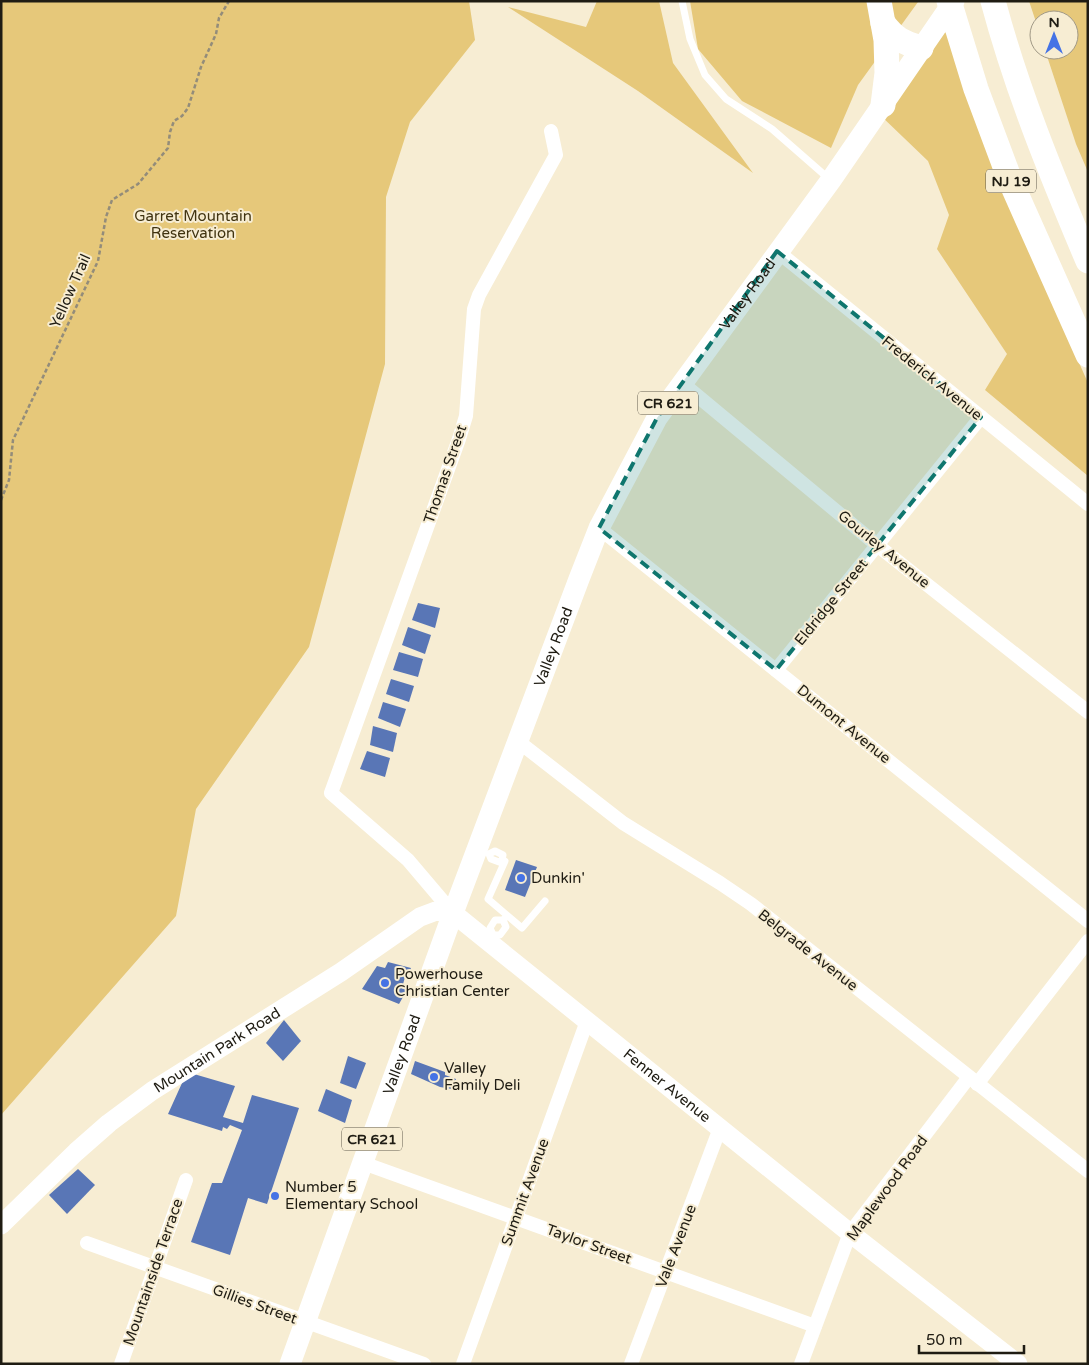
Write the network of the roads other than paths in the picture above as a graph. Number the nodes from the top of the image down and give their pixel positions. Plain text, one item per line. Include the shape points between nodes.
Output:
1 (682, 1) edge
2 (949, 1) edge
3 (954, 1) edge
4 (993, 1) edge
5 (881, 12) edge
6 (926, 40) junction
7 (883, 105) junction
8 (551, 132) dead end
9 (830, 180) junction
10 (777, 251) junction
11 (1088, 261) edge
12 (1088, 355) edge
13 (682, 383) junction
14 (981, 417) junction
15 (1088, 504) edge
16 (599, 528) junction
17 (877, 545) junction
18 (776, 670) junction
19 (1088, 712) edge
20 (519, 742) junction
21 (331, 793) joint
22 (484, 851) junction
23 (545, 901) dead end
24 (453, 913) junction
25 (505, 918) junction
26 (1088, 921) edge
27 (491, 938) junction
28 (1088, 941) edge
29 (587, 1021) junction
30 (973, 1080) junction
31 (720, 1128) junction
32 (363, 1163) junction
33 (1088, 1171) edge
34 (186, 1180) dead end
35 (516, 1218) junction
36 (1, 1225) edge
37 (850, 1233) junction
38 (87, 1243) dead end
39 (154, 1268) junction
40 (666, 1272) junction
41 (305, 1322) junction
42 (815, 1326) junction
43 (121, 1364) edge
44 (290, 1364) edge
45 (424, 1364) edge
46 (463, 1364) edge
47 (631, 1364) edge
48 (801, 1364) edge
49 (1018, 1364) edge

1 - 9 lane via 690,39 705,75 726,99 772,129
2 - 12 highway, NJ 19 via 1003,162
3 - 6 main road, Valley Road / CR 621
4 - 11 highway, NJ 19 via 1031,120
5 - 6 highway via 893,36 904,43
5 - 7 highway via 886,40
6 - 7 main road, Valley Road / CR 621
7 - 9 main road, Valley Road / CR 621
8 - 21 street, Thomas Street via 556,155 474,309 466,416
9 - 10 main road, Valley Road / CR 621
10 - 13 main road, Valley Road / CR 621
10 - 14 street, Frederick Avenue
13 - 16 main road, Valley Road / CR 621 via 657,418
13 - 17 street, Gourley Avenue
14 - 15 street, Frederick Avenue
14 - 17 street, Eldridge Street
16 - 18 street, Dumont Avenue
16 - 20 main road, Valley Road / CR 621
17 - 18 street, Eldridge Street
17 - 19 street, Gourley Avenue
18 - 26 street, Dumont Avenue
20 - 22 main road, Valley Road / CR 621
20 - 30 street, Belgrade Avenue via 623,823 750,904
21 - 24 street, Fenner Avenue via 408,860
22 - 24 main road, Valley Road / CR 621
22 - 25 lane via 495,851 503,855 502,860 505,861 488,899
23 - 25 lane via 522,928
24 - 27 street, Fenner Avenue
24 - 32 main road, Valley Road / CR 621
24 - 36 street, Mountain Park Road via 436,911 420,917 341,972 152,1091 103,1128
25 - 27 lane via 506,927 500,935
27 - 29 street, Fenner Avenue
28 - 30 street, Maplewood Road
29 - 31 street, Fenner Avenue
29 - 35 street, Summit Avenue
30 - 33 street, Belgrade Avenue
30 - 37 street, Maplewood Road
31 - 37 street, Fenner Avenue
31 - 40 street, Vale Avenue
32 - 35 street, Taylor Street
32 - 41 main road, Valley Road / CR 621
34 - 39 street, Mountainside Terrace
35 - 40 street, Taylor Street
35 - 46 street, Summit Avenue
37 - 42 street, Maplewood Road
37 - 49 street, Fenner Avenue
38 - 39 street, Gillies Street
39 - 41 street, Gillies Street
39 - 43 street, Mountainside Terrace
40 - 42 street, Taylor Street
40 - 47 street, Vale Avenue
41 - 44 main road, Valley Road / CR 621
41 - 45 street, Gillies Street
42 - 48 street, Maplewood Road

